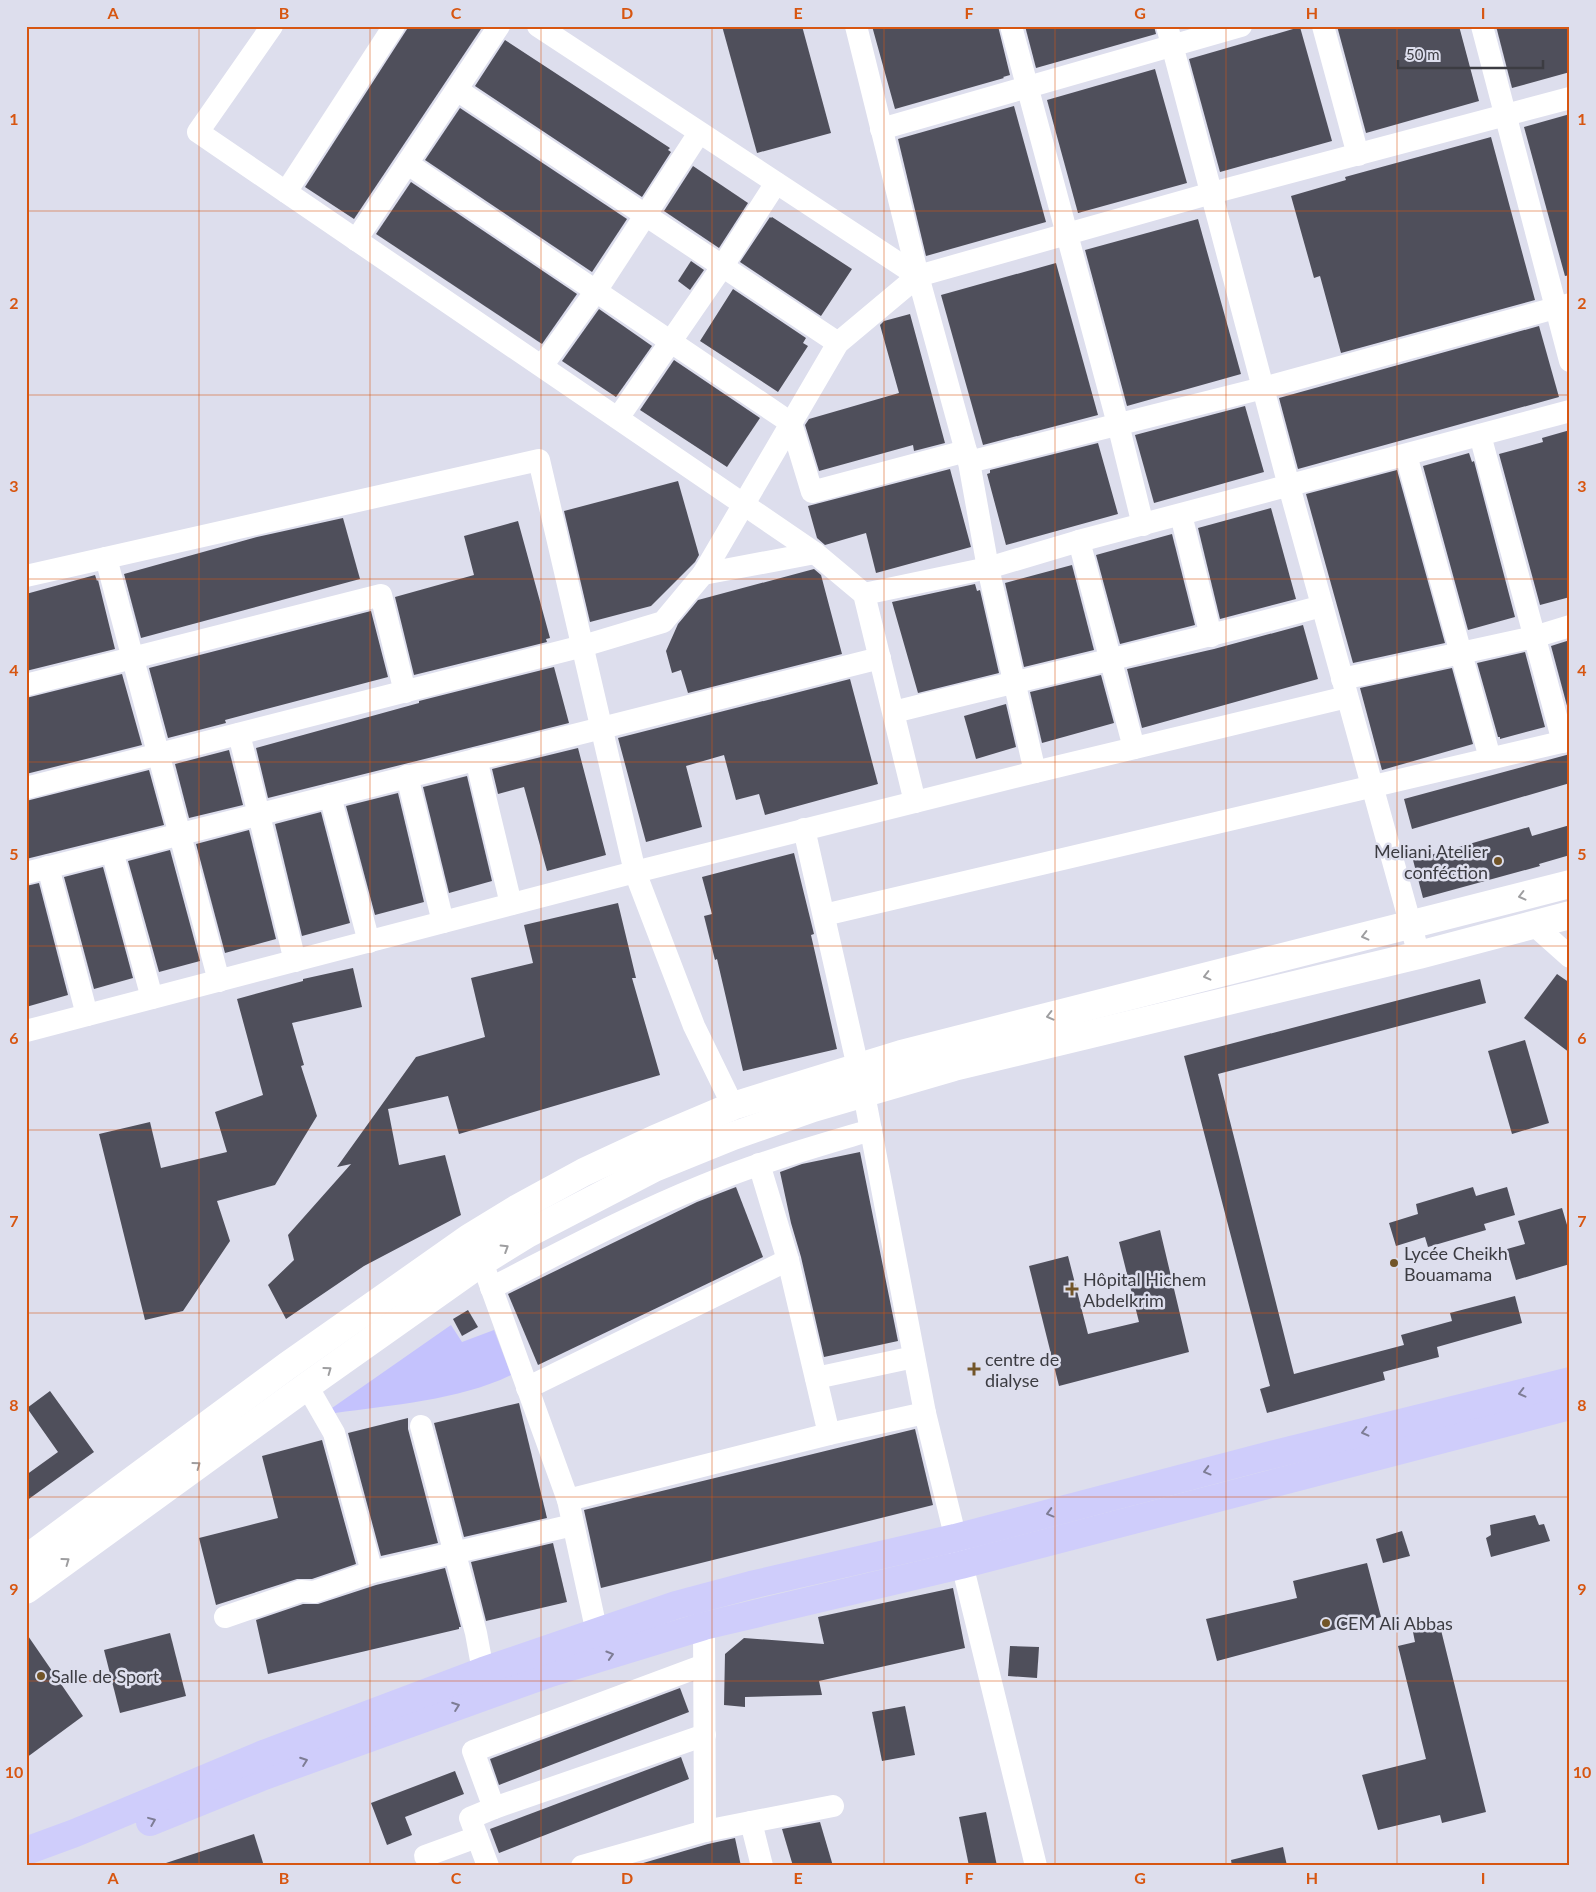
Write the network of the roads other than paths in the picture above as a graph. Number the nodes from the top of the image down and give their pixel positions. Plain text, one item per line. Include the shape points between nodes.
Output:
1 (272, 26) edge
2 (394, 26) edge
3 (499, 26) edge
4 (538, 26) edge
5 (856, 26) edge
6 (1010, 26) edge
7 (1241, 26) edge
8 (1324, 26) edge
9 (1482, 26) edge
10 (1170, 36) edge
11 (1027, 87) junction
12 (457, 90) junction
13 (1570, 98) edge
14 (1506, 115) junction
15 (881, 129) junction
16 (699, 132) junction
17 (1358, 154) junction
18 (408, 164) junction
19 (776, 183) junction
20 (286, 192) junction
21 (1212, 193) junction
22 (645, 216) junction
23 (1066, 234) junction
24 (356, 240) junction
25 (722, 267) junction
26 (918, 276) junction
27 (596, 291) junction
28 (1563, 306) edge
29 (670, 341) junction
30 (838, 343) junction
31 (1570, 361) edge
32 (542, 366) junction
33 (1264, 388) junction
34 (1570, 411) edge
35 (618, 418) junction
36 (791, 423) junction
37 (1118, 424) junction
38 (1480, 435) junction
39 (1406, 455) junction
40 (967, 456) junction
41 (1289, 486) junction
42 (744, 503) junction
43 (1181, 515) junction
44 (1143, 525) junction
45 (1079, 541) junction
46 (816, 553) junction
47 (106, 558) junction
48 (988, 568) junction
49 (703, 574) junction
50 (26, 576) edge
51 (864, 594) junction
52 (1322, 606) junction
53 (1570, 626) edge
54 (1211, 636) junction
55 (1534, 637) junction
56 (583, 646) junction
57 (1460, 653) junction
58 (132, 658) junction
59 (880, 658) junction
60 (1112, 660) junction
61 (1013, 682) junction
62 (26, 685) edge
63 (1345, 688) junction
64 (405, 692) junction
65 (894, 712) junction
66 (602, 727) junction
67 (239, 734) junction
68 (1566, 741) edge
69 (1134, 748) junction
70 (159, 754) junction
71 (1490, 758) junction
72 (476, 759) junction
73 (1035, 772) junction
74 (407, 776) junction
75 (1372, 785) junction
76 (26, 788) edge
77 (330, 796) junction
78 (915, 802) junction
79 (260, 814) junction
80 (804, 830) junction
81 (181, 834) junction
82 (112, 851) junction
83 (48, 867) junction
84 (635, 872) junction
85 (26, 873) edge
86 (1570, 884) edge
87 (511, 904) junction
88 (824, 915) junction
89 (1570, 915) edge
90 (443, 922) junction
91 (1410, 924) junction
92 (1533, 924) junction
93 (368, 942) junction
94 (1419, 955) junction
95 (1570, 957) edge
96 (295, 961) junction
97 (219, 980) junction
98 (152, 998) junction
99 (87, 1015) junction
100 (26, 1031) edge
101 (858, 1066) junction
102 (864, 1094) junction
103 (733, 1106) junction
104 (871, 1130) junction
105 (759, 1164) junction
106 (469, 1238) junction
107 (788, 1260) junction
108 (482, 1262) junction
109 (490, 1288) junction
110 (914, 1357) junction
111 (816, 1378) junction
112 (1570, 1381) edge
113 (307, 1386) junction
114 (527, 1388) junction
115 (1570, 1406) edge
116 (925, 1413) junction
117 (421, 1426) dead end
118 (828, 1434) junction
119 (568, 1500) junction
120 (573, 1524) junction
121 (955, 1538) junction
122 (455, 1554) junction
123 (26, 1560) edge
124 (961, 1565) junction
125 (372, 1572) junction
126 (26, 1590) edge
127 (225, 1617) dead end
128 (704, 1626) junction
129 (597, 1633) junction
130 (704, 1665) junction
131 (483, 1671) junction
132 (705, 1735) junction
133 (833, 1806) dead end
134 (494, 1808) junction
135 (751, 1822) junction
136 (705, 1831) junction
137 (477, 1837) junction
138 (26, 1851) edge
139 (425, 1856) dead end
140 (42, 1866) edge
141 (488, 1866) edge
142 (582, 1866) edge
143 (762, 1866) edge
144 (1036, 1866) edge

1 - 20 street via 198,132
2 - 20 street
3 - 12 street
4 - 16 street
5 - 15 street
6 - 11 street
7 - 10 street
8 - 17 street
9 - 14 street
10 - 11 street
10 - 21 street
11 - 15 street
11 - 23 street
12 - 18 street
12 - 22 street
13 - 14 street
14 - 17 street
14 - 28 street
15 - 26 street
16 - 19 street
16 - 22 street
17 - 21 street
18 - 24 street
18 - 27 street
19 - 25 street
19 - 26 street
20 - 24 street
21 - 23 street
21 - 33 street
22 - 25 street
22 - 27 street
23 - 26 street
23 - 37 street
24 - 32 street
25 - 29 street
25 - 30 street
26 - 30 street
26 - 40 street
27 - 29 street
27 - 32 street
28 - 31 street
28 - 33 street
29 - 35 street
29 - 36 street
30 - 36 street
32 - 35 street
33 - 37 street
33 - 41 street
34 - 38 street
35 - 42 street
36 - 40 street via 812,492
36 - 42 street
37 - 40 street
37 - 44 street
38 - 39 street
38 - 55 street
39 - 41 street
39 - 57 street
40 - 48 street
41 - 43 street
41 - 52 street
42 - 46 street
42 - 49 street
43 - 44 street
43 - 54 street
44 - 45 street
45 - 48 street
45 - 60 street
46 - 49 street
46 - 51 street
47 - 50 street
47 - 56 street via 539,460
47 - 58 street
48 - 51 street
48 - 61 street
49 - 56 street via 662,622
51 - 59 street
52 - 54 street
52 - 63 street
53 - 55 street
54 - 60 street
55 - 57 street
55 - 68 street
56 - 64 street
56 - 66 street
57 - 63 street
57 - 71 street
58 - 62 street
58 - 64 street via 381,595
58 - 70 street
59 - 65 street
59 - 66 street
60 - 61 street
60 - 69 street
61 - 65 street
61 - 73 street
63 - 69 street
63 - 75 street
64 - 67 street
65 - 78 street
66 - 72 street
66 - 84 street
67 - 70 street
67 - 79 street
68 - 71 street
69 - 73 street
70 - 76 street
70 - 81 street
71 - 75 street
72 - 74 street
72 - 87 street
73 - 78 street
74 - 77 street
74 - 90 street
75 - 88 street
75 - 91 street
77 - 79 street
77 - 93 street
78 - 80 street
79 - 81 street
79 - 96 street
80 - 84 street
80 - 88 street
81 - 82 street
81 - 97 street
82 - 83 street
82 - 98 street
83 - 85 street
83 - 99 street
84 - 87 street
84 - 103 street via 694,1026
86 -> 91 main road
87 - 90 street
88 - 101 street
89 - 92 main road
90 - 93 street
91 - 94 street
91 -> 101 main road
92 - 94 main road
92 - 95 street
93 - 96 street
94 - 102 main road via 954,1067
96 - 97 street
97 - 98 street
98 - 99 street
99 - 100 street
101 - 102 street
101 - 103 main road
102 - 104 street
108 -> 102 main road via 535,1230 654,1168 813,1108
103 - 106 main road via 584,1172
104 - 105 street
104 - 110 street
105 - 107 street
105 - 109 street via 701,1186
106 - 108 street
106 - 123 main road via 287,1366
107 - 111 street
107 - 114 street
108 - 109 street
113 -> 108 main road
109 - 114 street
110 - 111 street
110 - 116 street
111 - 118 street
112 -> 121 main road via 1269,1455
113 - 125 street via 334,1433
126 -> 113 main road
114 - 119 street
115 - 124 main road
116 - 118 street
116 - 121 street
117 - 122 street
118 - 119 street
119 - 120 street
120 - 122 street
120 - 129 street
121 - 124 street
121 - 129 main road via 751,1585 676,1605
122 - 125 street
122 - 131 street
124 - 128 main road
124 - 144 street
125 - 127 street via 314,1592 301,1591
128 - 130 street
140 -> 128 main road via 273,1772 550,1673
129 - 131 main road
130 - 132 street
130 - 134 street via 473,1751
131 - 138 main road via 266,1753 75,1834
132 - 134 street
132 - 136 street
133 - 135 street
134 - 137 street via 470,1818
135 - 136 street
135 - 143 street
136 - 142 street
137 - 139 street
137 - 141 street

